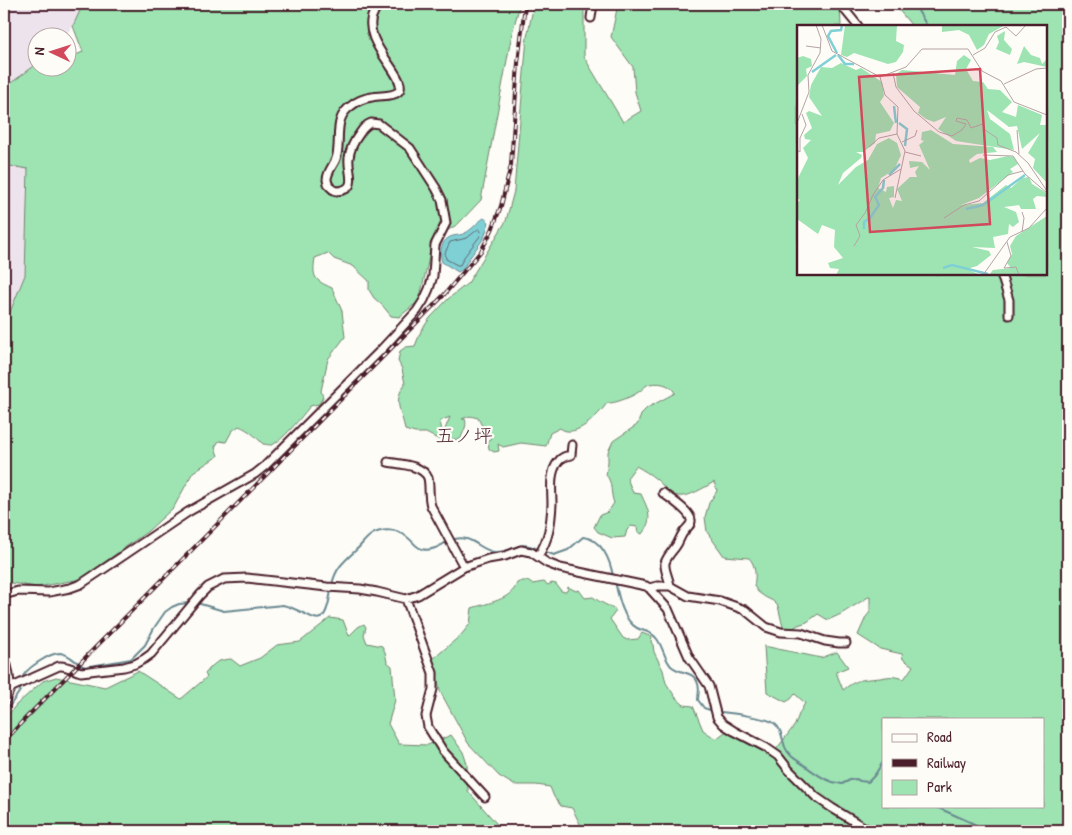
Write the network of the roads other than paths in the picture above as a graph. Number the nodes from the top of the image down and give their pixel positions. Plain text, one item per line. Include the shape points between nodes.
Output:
1 (381, 4) edge
2 (593, 4) edge
3 (840, 4) edge
4 (591, 18) dead end
5 (857, 25) edge
6 (1001, 275) edge
7 (1009, 315) dead end
8 (572, 445) dead end
9 (388, 462) dead end
10 (662, 493) dead end
11 (538, 556) junction
12 (464, 567) junction
13 (670, 586) junction
14 (649, 588) junction
15 (4, 594) edge
16 (406, 600) junction
17 (846, 643) dead end
18 (4, 656) edge
19 (12, 687) junction
20 (4, 701) edge
21 (485, 797) dead end
22 (870, 831) edge

1 - 15 street via 372,15 372,34 394,71 400,89 392,95 362,100 343,112 337,154 328,174 328,184 336,191 349,186 352,175 348,159 353,143 367,124 379,124 410,148 442,200 446,223 435,245 429,289 417,311 255,474 188,512 81,584 49,592
2 - 4 street
3 - 5 street
6 - 7 street via 1009,300
8 - 11 street via 571,455 557,462 554,469 548,535
9 - 12 street via 414,466 427,476 431,506
10 - 13 street via 692,520 666,561
11 - 12 street via 521,550
11 - 14 street via 560,568
12 - 16 street
13 - 14 street
13 - 17 street via 688,596 720,601 744,610 766,627 781,632 802,633 825,641
14 - 22 street via 668,609 689,657 709,686 717,717 723,724 778,756 816,797
16 - 19 street via 360,589 247,578 224,579 208,587 151,654 135,664 81,672 58,666
16 - 21 street via 433,673 433,689 426,716 428,728 443,751
18 - 19 street
19 - 20 street

